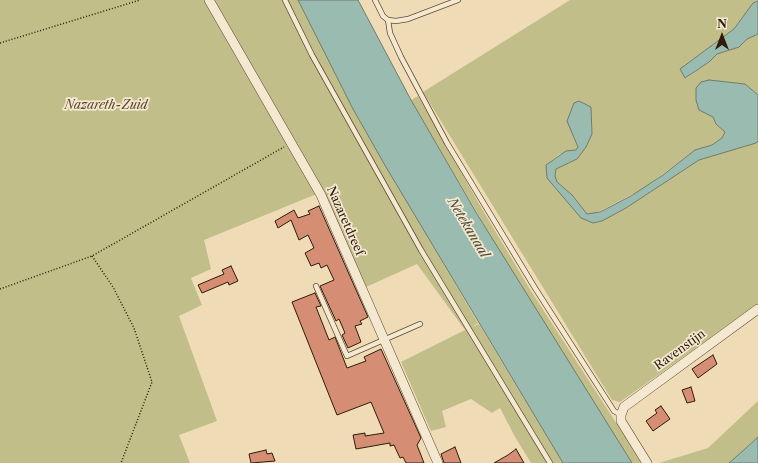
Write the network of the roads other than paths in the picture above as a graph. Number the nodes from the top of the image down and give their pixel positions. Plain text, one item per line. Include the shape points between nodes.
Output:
1 (209, 0) edge
2 (285, 0) edge
3 (375, 0) edge
4 (458, 0) edge
5 (388, 20) junction
6 (316, 286) dead end
7 (758, 309) edge
8 (420, 324) dead end
9 (384, 340) junction
10 (621, 415) junction
11 (438, 463) edge
12 (550, 463) edge
13 (647, 463) edge

1 - 9 street, Nazaretdreef via 321,196
2 - 12 lane via 312,55 421,250
3 - 5 lane via 383,16
4 - 5 lane via 408,19
5 - 10 lane via 390,33 401,57 447,143 535,288 614,411
6 - 9 lane via 347,356
7 - 10 street, Ravenstijn via 626,404
8 - 9 lane
9 - 11 street, Nazaretdreef
10 - 13 street via 623,425

